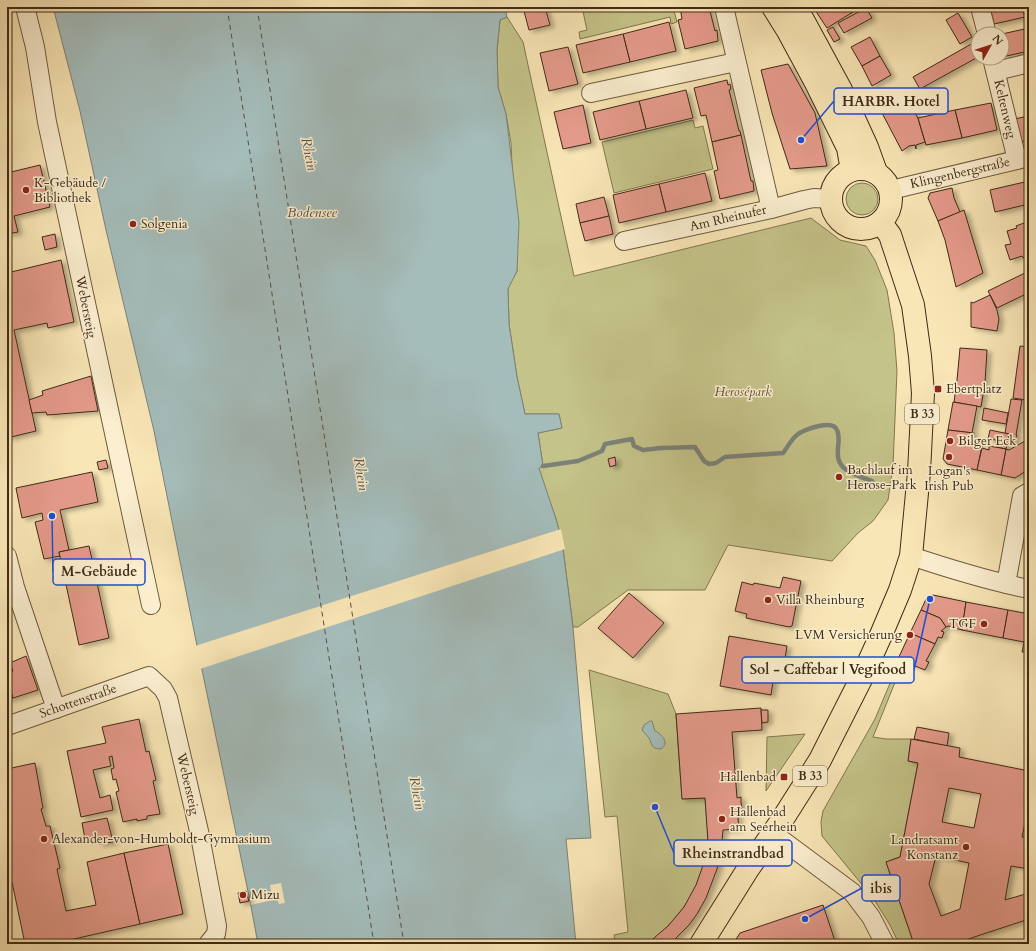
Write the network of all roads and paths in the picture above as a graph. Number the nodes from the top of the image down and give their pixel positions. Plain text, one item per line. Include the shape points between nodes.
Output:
1 (25, 7) edge
2 (724, 7) edge
3 (773, 7) edge
4 (796, 7) edge
5 (980, 7) edge
6 (985, 26) edge
7 (736, 62) junction
8 (1029, 63) edge
9 (1010, 64) edge
10 (995, 66) edge
11 (591, 93) dead end
12 (1023, 158) edge
13 (852, 170) junction
14 (876, 172) junction
15 (891, 190) junction
16 (831, 199) junction
17 (772, 209) junction
18 (881, 223) junction
19 (624, 241) dead end
20 (1025, 494) edge
21 (7, 556) edge
22 (911, 556) junction
23 (1006, 584) junction
24 (1029, 589) edge
25 (151, 606) dead end
26 (149, 676) joint
27 (56, 709) junction
28 (7, 726) edge
29 (774, 834) junction
30 (208, 944) edge
31 (701, 944) edge
32 (884, 944) edge

1 - 25 street, Webersteig via 35,47 47,122
2 - 7 street
3 - 13 main road via 845,141
4 - 14 main road via 841,90
5 - 6 street
7 - 11 street
7 - 17 street
8 - 9 street
10 - 12 street, Keltenweg
12 - 15 street, Klingenbergstraße
13 - 14 main road
13 - 16 main road via 845,173 835,184
14 - 15 main road via 887,182
15 - 18 main road via 890,210
16 - 17 street, Am Rheinufer via 814,198
16 - 18 main road via 834,214 845,225 859,230
17 - 19 street, Am Rheinufer
18 - 22 main road, B 33 via 890,235 913,305 920,356 923,393
20 - 23 street
21 - 27 street
22 - 23 street
22 - 29 main road, B 33 via 900,590 862,677 820,760
23 - 24 street
26 - 27 street, Schottenstraße
26 - 30 street, Webersteig via 163,689 168,698 198,831 217,926 216,934
27 - 28 street, Schottenstraße
29 - 31 main road, B 33 via 748,869
29 - 32 street via 852,892 871,917

